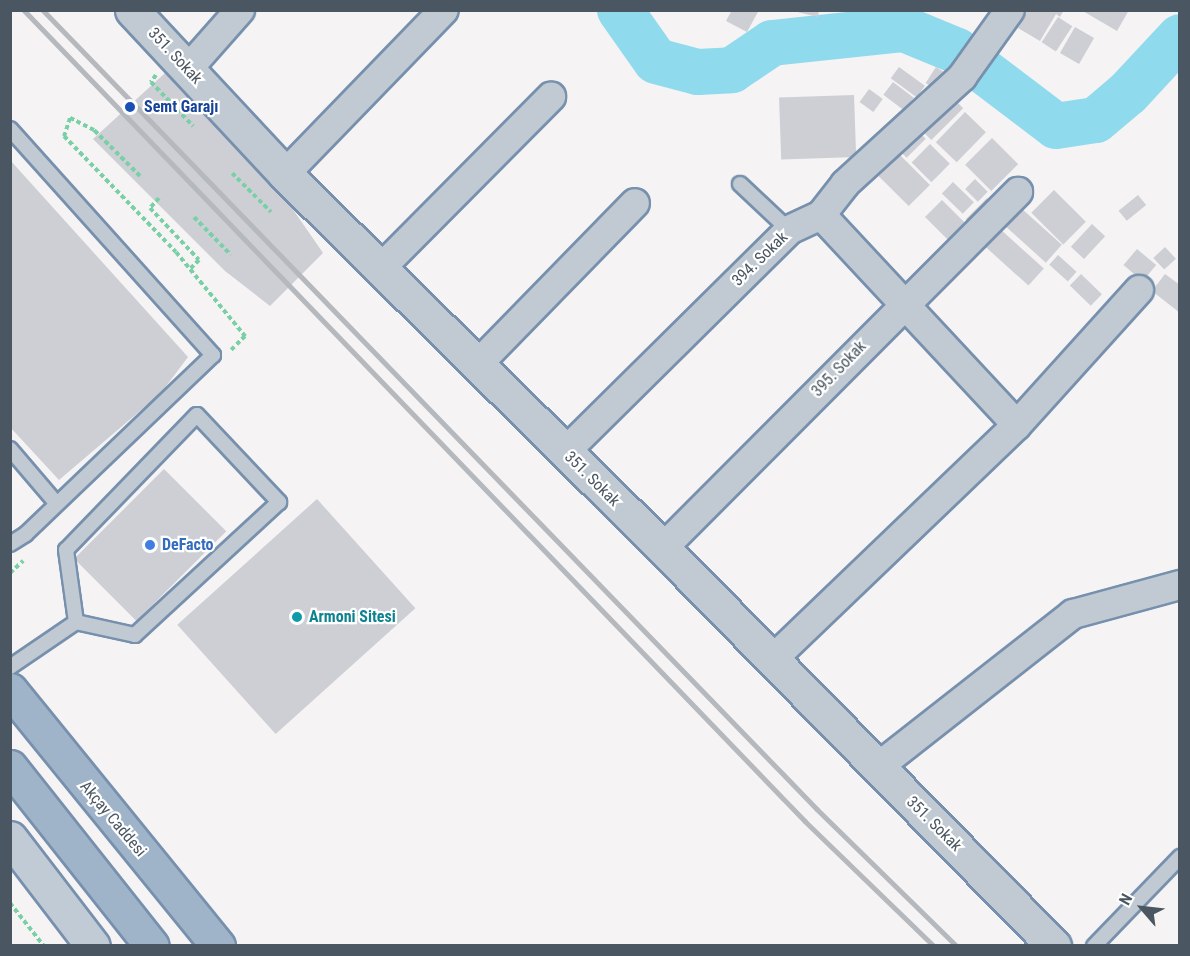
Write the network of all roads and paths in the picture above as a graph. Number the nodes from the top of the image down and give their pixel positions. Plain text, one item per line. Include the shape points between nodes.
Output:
1 (132, 10) edge
2 (240, 10) edge
3 (444, 10) edge
4 (1010, 10) edge
5 (187, 70) junction
6 (152, 82) dead end
7 (551, 97) dead end
8 (193, 126) dead end
9 (10, 129) edge
10 (232, 173) dead end
11 (285, 174) junction
12 (140, 176) dead end
13 (740, 184) dead end
14 (1018, 192) dead end
15 (159, 198) dead end
16 (635, 203) dead end
17 (271, 212) dead end
18 (821, 215) junction
19 (194, 217) dead end
20 (789, 230) junction
21 (231, 255) dead end
22 (190, 269) junction
23 (380, 269) junction
24 (1139, 290) dead end
25 (904, 303) junction
26 (229, 352) dead end
27 (477, 365) junction
28 (1017, 425) junction
29 (10, 449) edge
30 (565, 452) junction
31 (57, 504) junction
32 (10, 544) edge
33 (663, 548) junction
34 (27, 556) dead end
35 (10, 573) edge
36 (1179, 585) edge
37 (76, 622) junction
38 (772, 660) junction
39 (10, 667) edge
40 (10, 690) edge
41 (10, 766) edge
42 (878, 767) junction
43 (10, 838) edge
44 (1179, 857) edge
45 (10, 903) edge
46 (44, 945) edge
47 (93, 945) edge
48 (152, 945) edge
49 (218, 945) edge
50 (1054, 945) edge
51 (1094, 945) edge

1 - 5 street, 351. Sokak
2 - 5 street
3 - 11 street
4 - 18 street, 394. Sokak via 962,77 845,184
5 - 11 street, 351. Sokak
6 - 8 path
7 - 23 street
9 - 31 lane via 213,356
10 - 17 path
11 - 23 street, 351. Sokak
12 - 22 path via 94,130 70,118 64,136
13 - 20 lane
14 - 25 street, 395. Sokak
15 - 22 path via 150,208 199,260
16 - 27 street
18 - 20 street, 394. Sokak
18 - 25 street
19 - 21 path
20 - 30 street, 394. Sokak
22 - 26 path via 245,336
23 - 27 street, 351. Sokak
24 - 28 street
25 - 28 street
25 - 33 street, 395. Sokak
27 - 30 street, 351. Sokak
28 - 38 street
29 - 31 lane
30 - 33 street, 351. Sokak
31 - 32 lane
33 - 38 street, 351. Sokak
34 - 35 path
36 - 42 street via 1073,614
37 - 37 lane via 66,550 197,416 279,501 135,636
37 - 39 lane
38 - 42 street, 351. Sokak
40 - 49 highway, Akçay Caddesi
41 - 48 highway
42 - 50 street, 351. Sokak
43 - 47 main road
44 - 51 lane
45 - 46 path

